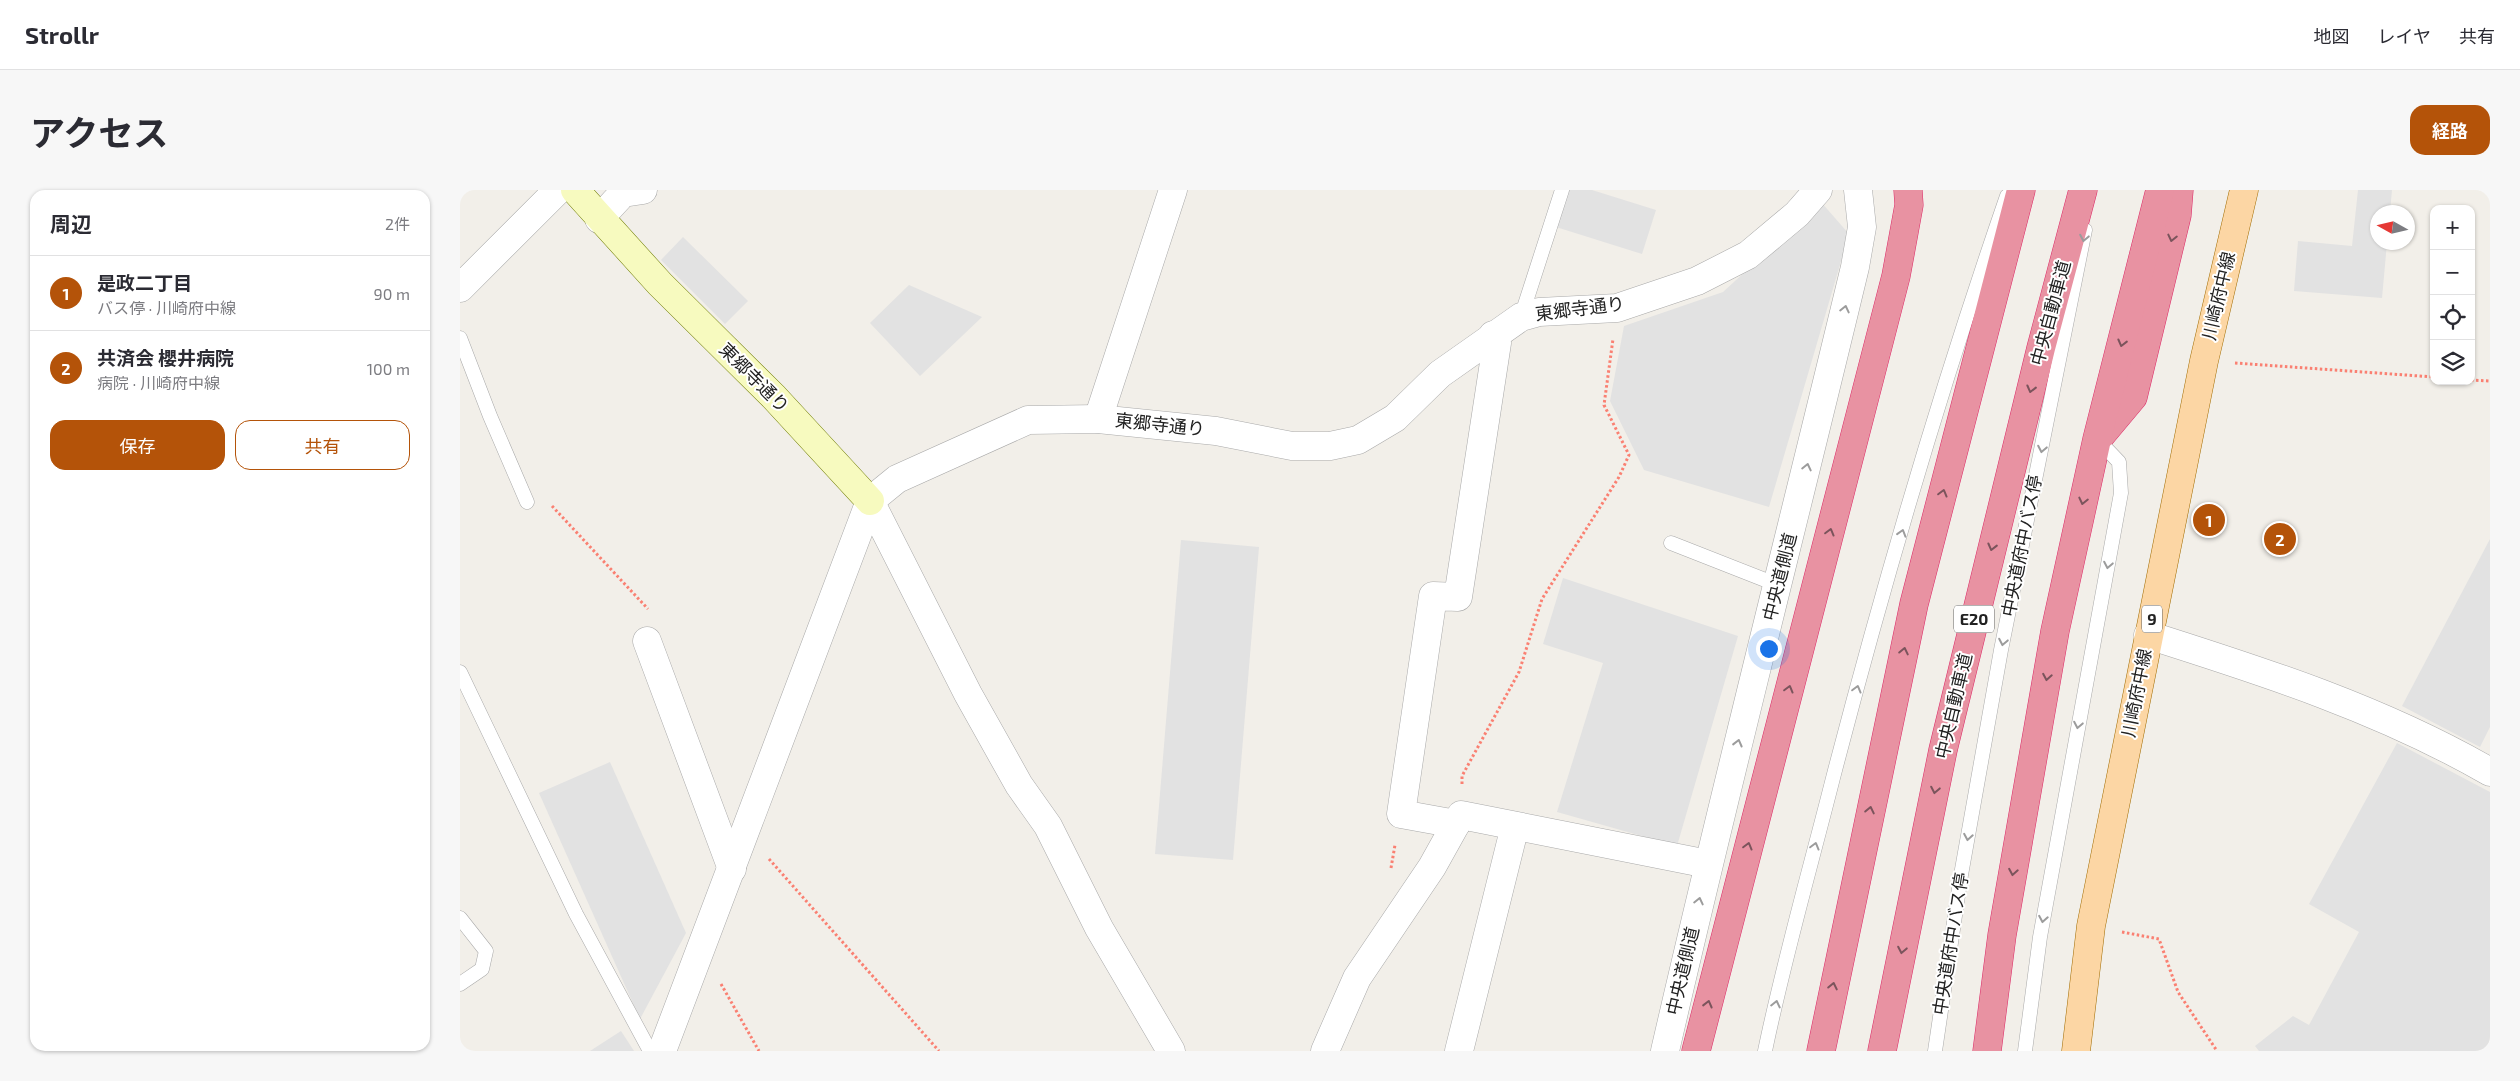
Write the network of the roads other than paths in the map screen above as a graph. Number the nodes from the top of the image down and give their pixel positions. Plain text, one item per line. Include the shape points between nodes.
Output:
1 (558, 190) edge
2 (575, 190) edge
3 (1173, 190) edge
4 (1562, 190) edge
5 (1818, 190) edge
6 (1858, 190) edge
7 (1908, 190) edge
8 (2009, 190) edge
9 (2021, 190) edge
10 (2084, 190) edge
11 (2094, 190) edge
12 (2160, 190) edge
13 (2179, 190) edge
14 (2244, 190) edge
15 (630, 191) edge
16 (599, 219) junction
17 (460, 288) edge
18 (1521, 317) junction
19 (1493, 336) junction
20 (460, 338) edge
21 (1098, 419) junction
22 (2097, 439) junction
23 (870, 501) junction
24 (527, 502) dead end
25 (1671, 543) dead end
26 (1778, 585) junction
27 (2148, 635) junction
28 (647, 641) dead end
29 (460, 672) edge
30 (2490, 772) edge
31 (1459, 820) junction
32 (1515, 826) junction
33 (1708, 864) junction
34 (732, 869) junction
35 (460, 918) edge
36 (460, 984) edge
37 (650, 1051) edge
38 (662, 1051) edge
39 (1171, 1051) edge
40 (1325, 1051) edge
41 (1459, 1051) edge
42 (1665, 1051) edge
43 (1696, 1051) edge
44 (1765, 1051) edge
45 (1821, 1051) edge
46 (1882, 1051) edge
47 (1935, 1051) edge
48 (1987, 1051) edge
49 (2025, 1051) edge
50 (2076, 1051) edge

1 - 17 street
2 - 16 street, 東郷寺通り
3 - 21 street
4 - 18 lane
5 - 18 street, 東郷寺通り via 1797,214 1748,255 1698,280 1617,308 1538,312
26 -> 6 street, 中央道側道 via 1855,267 1862,227
43 -> 7 highway via 1896,276 1909,205
44 -> 8 lane via 1867,650 1972,295
45 -> 9 highway via 1914,604
10 -> 46 highway, 中央自動車道 / E20 via 2041,348 1947,731
11 -> 47 lane, 中央道府中バス停 via 2001,650 1961,875
12 -> 22 highway
13 -> 22 highway via 2177,215 2133,397
14 - 27 main road, 川崎府中線 / 9 via 2204,361
15 - 16 street
16 - 23 street, 東郷寺通り via 774,397
18 - 19 street, 東郷寺通り
19 - 21 street, 東郷寺通り via 1440,374 1395,418 1358,440 1330,446 1292,446 1216,431
19 - 31 street via 1497,343 1458,597 1433,596 1401,814
20 - 24 lane
21 - 23 street, 東郷寺通り via 1028,420 897,479
22 -> 48 highway via 2055,631 2002,936
22 -> 49 lane via 2119,462 2121,493 2042,927
23 - 34 street
23 - 39 street via 968,694 1019,785 1048,826 1099,928
25 - 26 lane
33 -> 26 street, 中央道側道
27 - 30 street via 2311,688
27 - 50 main road, 川崎府中線 / 9 via 2092,926
28 - 34 street
29 - 37 lane via 576,914
31 - 32 street
31 - 40 street via 1432,867 1357,978
32 - 33 street
32 - 41 street
42 -> 33 street, 中央道側道
34 - 38 street
35 - 36 lane via 486,952 482,969

